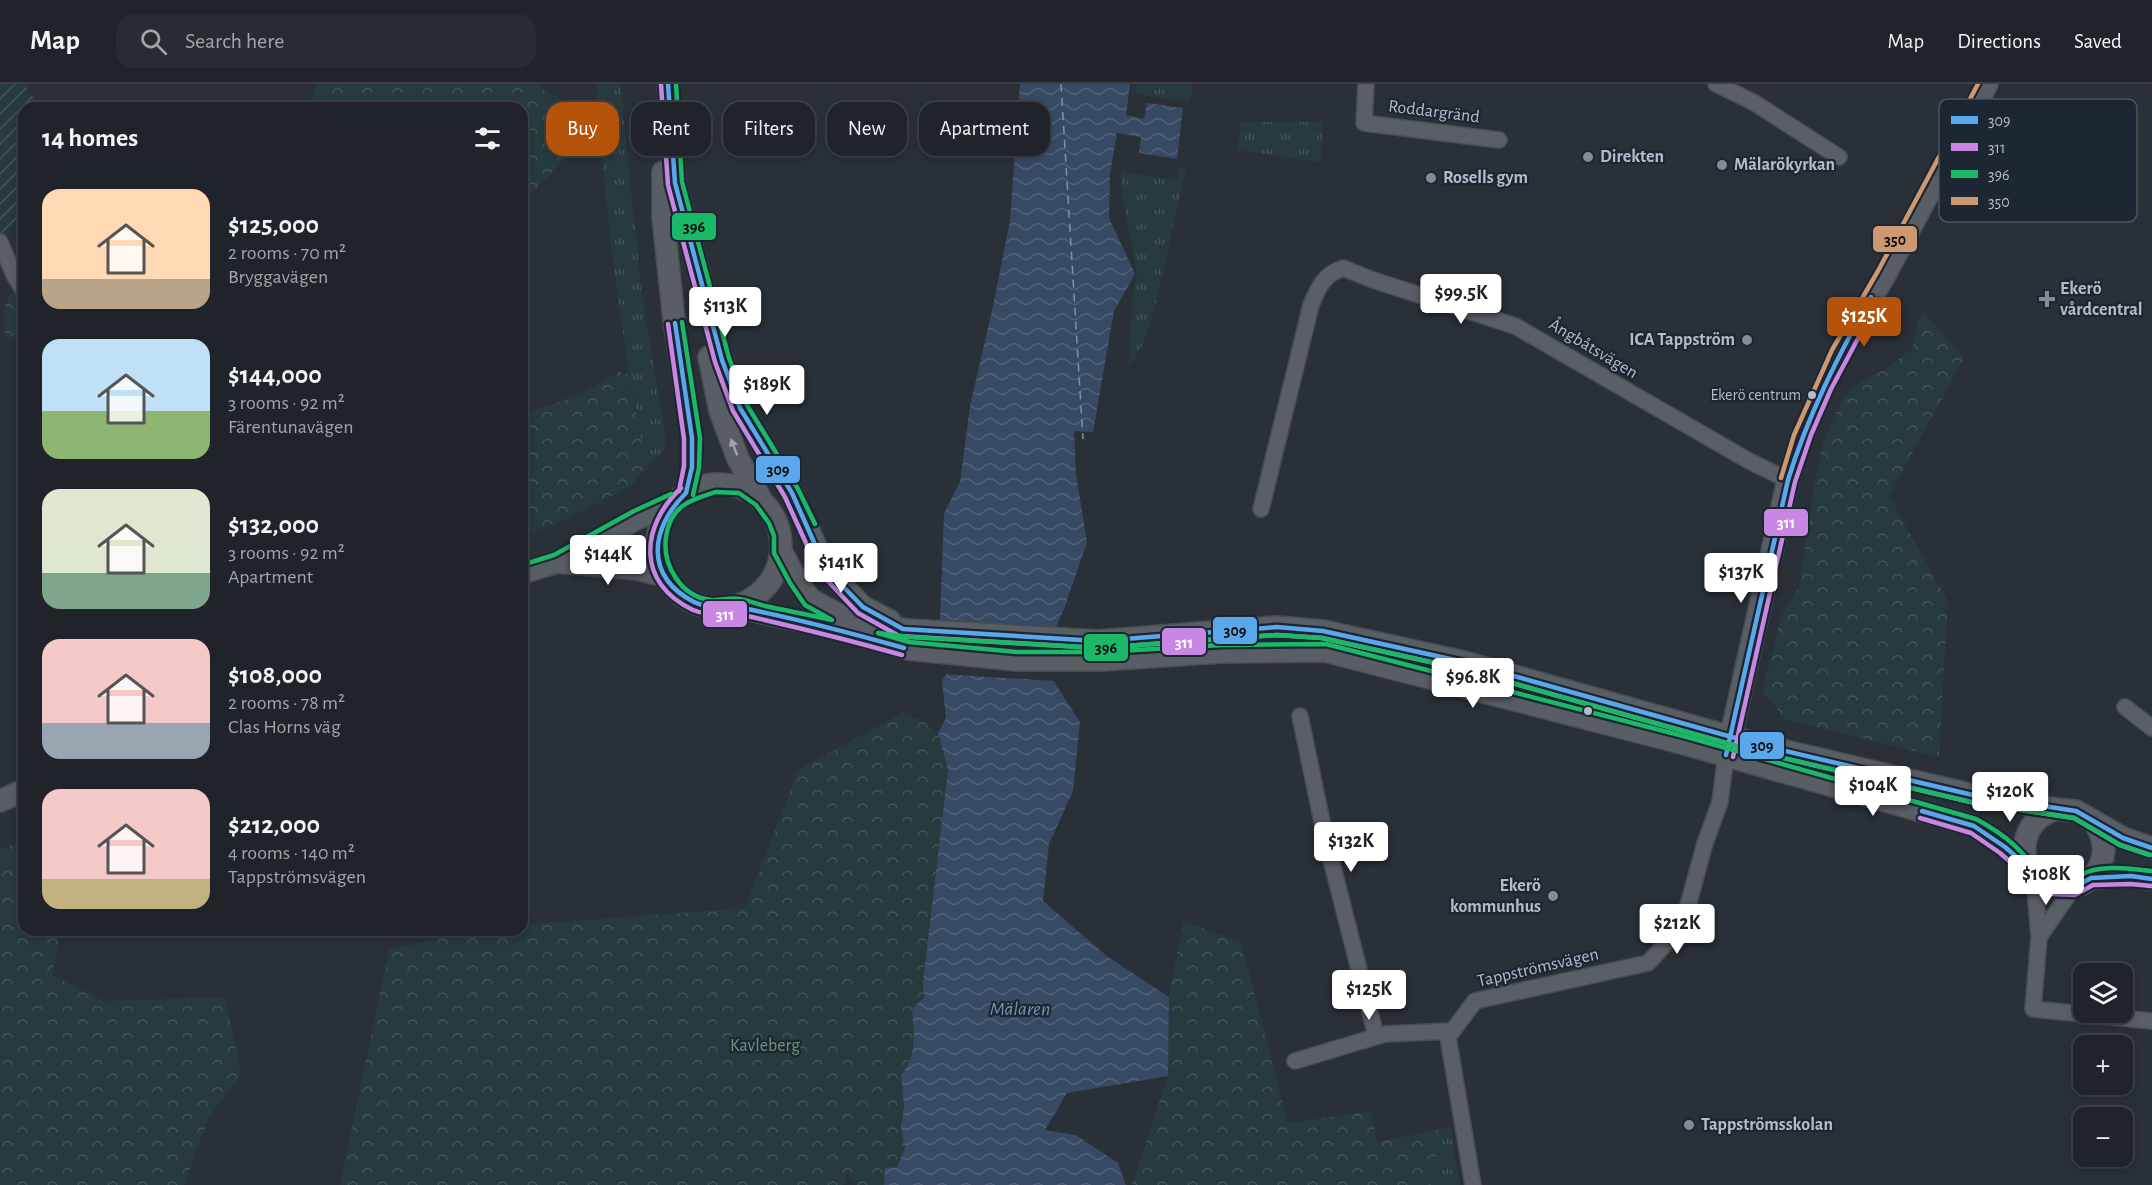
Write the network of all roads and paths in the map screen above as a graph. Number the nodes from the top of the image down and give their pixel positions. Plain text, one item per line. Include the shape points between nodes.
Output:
1 (666, 84) edge
2 (1366, 84) edge
3 (1716, 84) edge
4 (1987, 84) edge
5 (1979, 99) edge
6 (1499, 140) dead end
7 (1839, 157) dead end
8 (1939, 174) edge
9 (675, 183) junction
10 (0, 242) edge
11 (18, 282) edge
12 (1788, 480) junction
13 (680, 497) junction
14 (761, 499) junction
15 (1261, 509) dead end
16 (782, 551) junction
17 (557, 562) junction
18 (528, 571) edge
19 (665, 576) junction
20 (738, 606) junction
21 (907, 636) junction
22 (2125, 707) dead end
23 (1300, 716) dead end
24 (2152, 728) edge
25 (1728, 746) junction
26 (18, 793) edge
27 (0, 801) edge
28 (2056, 810) junction
29 (2094, 822) junction
30 (2152, 848) edge
31 (2031, 871) junction
32 (2152, 879) edge
33 (2082, 883) junction
34 (2039, 937) junction
35 (2152, 1022) edge
36 (1452, 1031) junction
37 (1376, 1036) junction
38 (1294, 1060) dead end
39 (1473, 1185) edge

1 - 9 main road
1 - 13 main road via 663,217 692,438 692,467
2 - 6 street, Roddargränd via 1364,123
3 - 7 street via 1806,130
4 - 5 main road
8 - 12 main road via 1839,353 1801,438
14 -> 9 main road via 738,459 720,411
9 - 21 main road via 722,360 740,408 792,493 831,574 863,607
10 - 11 street
12 - 15 street, Ångbåtsvägen via 1515,326 1343,268 1319,285 1311,305
12 - 25 main road
13 - 14 main road via 726,483 741,486
13 - 17 main road
13 - 19 main road via 660,525 657,548
14 - 16 main road via 776,520
16 - 20 main road via 778,567 765,588
16 - 21 main road via 810,600 848,620
17 - 18 main road
17 - 19 main road via 637,568
19 - 20 main road via 678,593 697,604
20 - 21 main road via 839,629
21 - 25 main road via 1017,660 1325,651
21 - 25 main road via 1098,640 1277,627 1323,631 1464,662
22 - 24 street
23 - 37 street via 1328,847
25 - 28 main road
25 - 31 main road via 1974,826
25 - 36 street, Tappströmsvägen via 1720,802 1689,902 1678,930 1648,963 1475,1001
26 - 27 main road
28 - 29 main road via 2076,811
28 - 31 main road via 2037,819 2026,836 2025,857
29 - 30 main road
29 - 33 main road via 2103,840 2102,861
31 - 33 main road via 2052,887
31 - 34 street
32 - 33 main road via 2131,876
33 - 34 street
34 - 35 street via 2033,1009
36 - 37 street
36 - 39 street via 1448,1037
37 - 38 street

